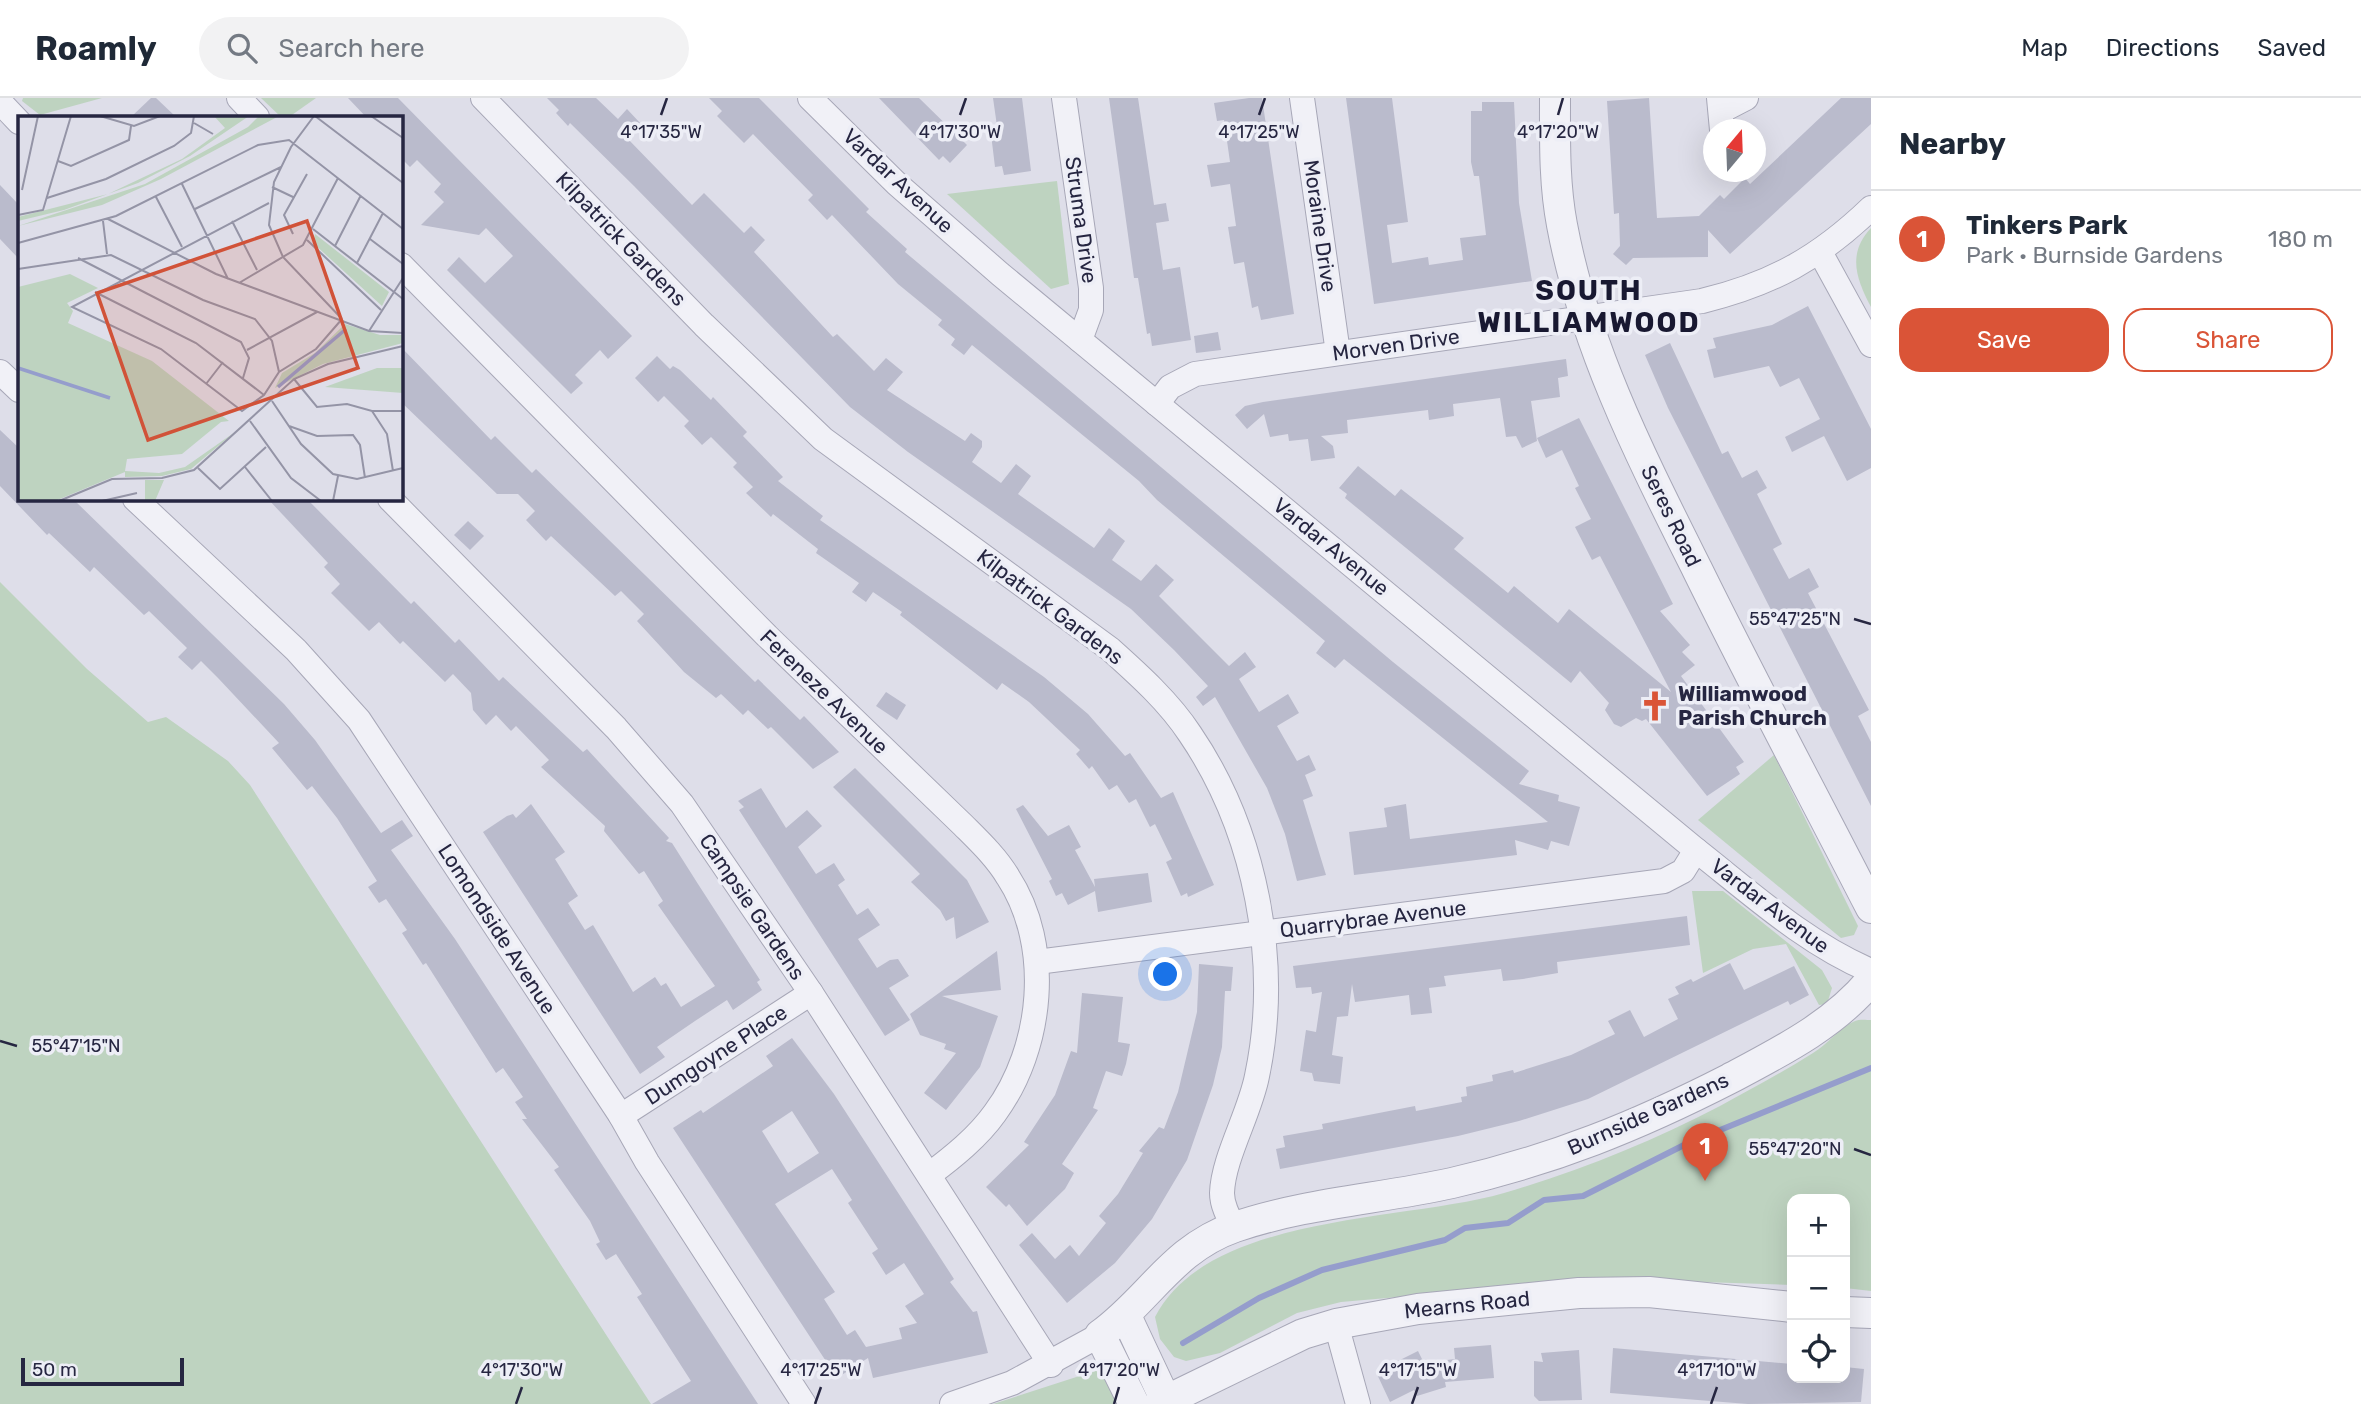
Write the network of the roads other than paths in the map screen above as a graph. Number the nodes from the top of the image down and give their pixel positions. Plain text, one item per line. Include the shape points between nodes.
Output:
1 (239, 98) edge
2 (483, 98) edge
3 (810, 98) edge
4 (1064, 98) edge
5 (1302, 98) edge
6 (1555, 98) edge
7 (1746, 98) edge
8 (0, 102) edge
9 (1721, 113) edge
10 (256, 116) edge
11 (18, 121) edge
12 (1871, 208) edge
13 (1820, 252) junction
14 (402, 266) edge
15 (1584, 318) junction
16 (1080, 340) junction
17 (1871, 345) edge
18 (1338, 354) junction
19 (0, 372) edge
20 (18, 389) edge
21 (1157, 404) junction
22 (136, 500) edge
23 (391, 500) edge
24 (1696, 850) junction
25 (1871, 908) edge
26 (1262, 932) junction
27 (1037, 962) junction
28 (1871, 971) edge
29 (1871, 980) edge
30 (811, 993) junction
31 (621, 1116) junction
32 (929, 1175) junction
33 (1234, 1227) junction
34 (1787, 1306) edge
35 (1850, 1312) edge
36 (1871, 1313) edge
37 (1126, 1316) junction
38 (1336, 1324) junction
39 (1100, 1335) junction
40 (1051, 1365) junction
41 (1163, 1402) edge
42 (804, 1404) edge
43 (952, 1404) edge
44 (1134, 1404) edge
45 (1358, 1404) edge

1 - 10 street
2 - 26 street, Kilpatrick Gardens via 823,439 1075,621 1141,677 1190,733 1222,792 1249,865
3 - 16 street, Vardar Avenue via 897,184
4 - 16 street, Struma Drive via 1091,288 1091,310
5 - 18 street, Moraine Drive
6 - 15 street, Seres Road via 1562,222
7 - 9 street
8 - 11 street
12 - 13 street, Morven Drive
13 - 15 street, Morven Drive via 1746,290
13 - 17 street
14 - 27 street, Fereneze Avenue via 767,636 993,856 1023,906
15 - 18 street, Morven Drive
15 - 25 street, Seres Road via 1657,489
16 - 21 street, Vardar Avenue
18 - 21 street, Morven Drive via 1195,374 1170,387
19 - 20 street
21 - 24 street, Vardar Avenue
22 - 31 street, Lomondside Avenue via 296,650 359,720
23 - 30 street, Campsie Gardens via 650,766 682,804
24 - 26 street, Quarrybrae Avenue via 1682,871 1664,881
24 - 28 street, Vardar Avenue via 1810,939
26 - 27 street, Quarrybrae Avenue
26 - 33 street, Kilpatrick Gardens via 1266,982 1262,1047 1251,1103 1222,1194
27 - 32 street, Fereneze Avenue via 1031,1030 1010,1090 972,1139
29 - 33 street, Burnside Gardens via 1850,1006 1768,1059 1591,1144 1451,1183
30 - 31 street, Dumgoyne Place
30 - 32 street, Campsie Gardens
31 - 42 street, Lomondside Avenue
32 - 40 street, Campsie Gardens
33 - 37 street via 1180,1258
34 - 38 street, Mearns Road via 1649,1292 1579,1293 1418,1309
35 - 36 street
37 - 39 street
37 - 41 street
38 - 41 street, Mearns Road via 1303,1334
38 - 45 street
39 - 40 street
39 - 44 street
40 - 43 street

